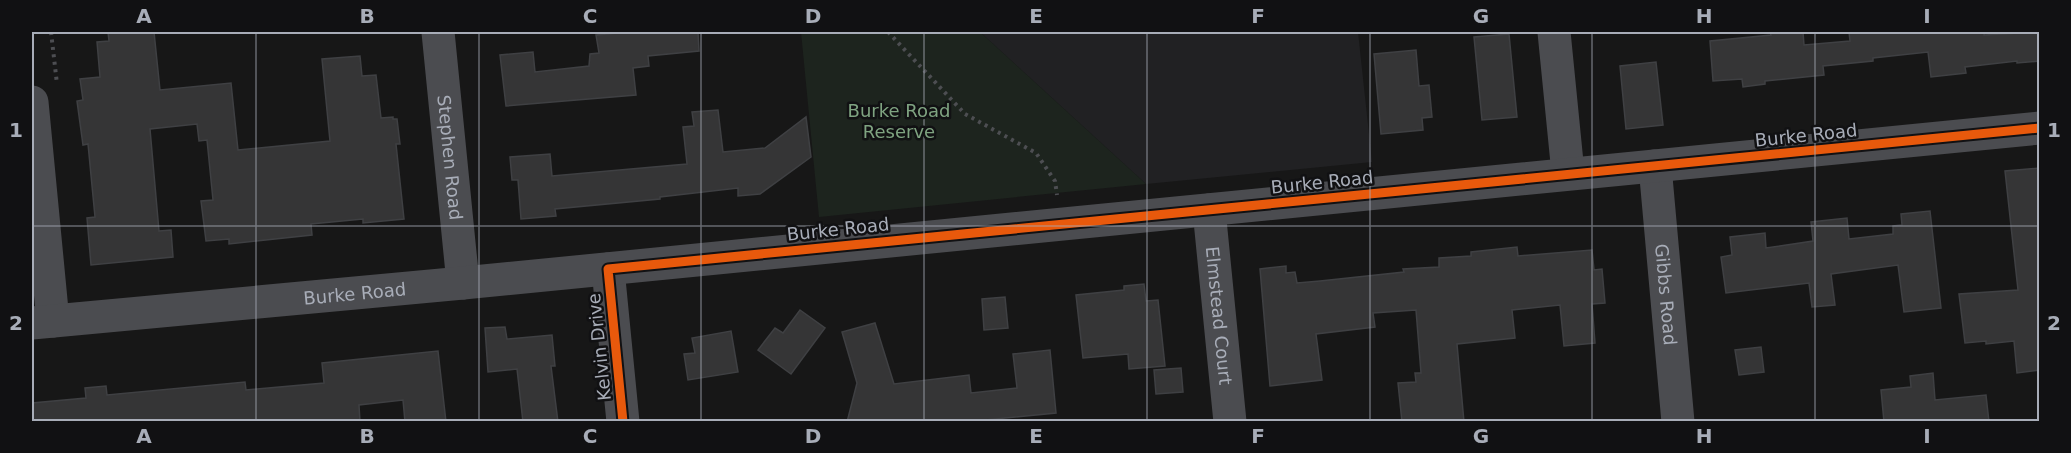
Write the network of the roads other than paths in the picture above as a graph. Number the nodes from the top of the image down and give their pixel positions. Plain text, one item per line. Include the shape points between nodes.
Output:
1 (438, 32) edge
2 (1554, 32) edge
3 (32, 102) edge
4 (2040, 128) edge
5 (1655, 166) junction
6 (1568, 173) junction
7 (1209, 210) junction
8 (608, 269) junction
9 (463, 283) junction
10 (42, 322) edge
11 (623, 422) edge
12 (1230, 422) edge
13 (1678, 422) edge

1 - 9 street, Stephen Road
2 - 6 street
3 - 10 street
4 - 5 street, Burke Road
5 - 6 street, Burke Road
5 - 13 street, Gibbs Road
6 - 7 street, Burke Road
7 - 8 street, Burke Road
7 - 12 street, Elmstead Court
8 - 9 street, Burke Road
8 - 11 street, Kelvin Drive
9 - 10 street, Burke Road

